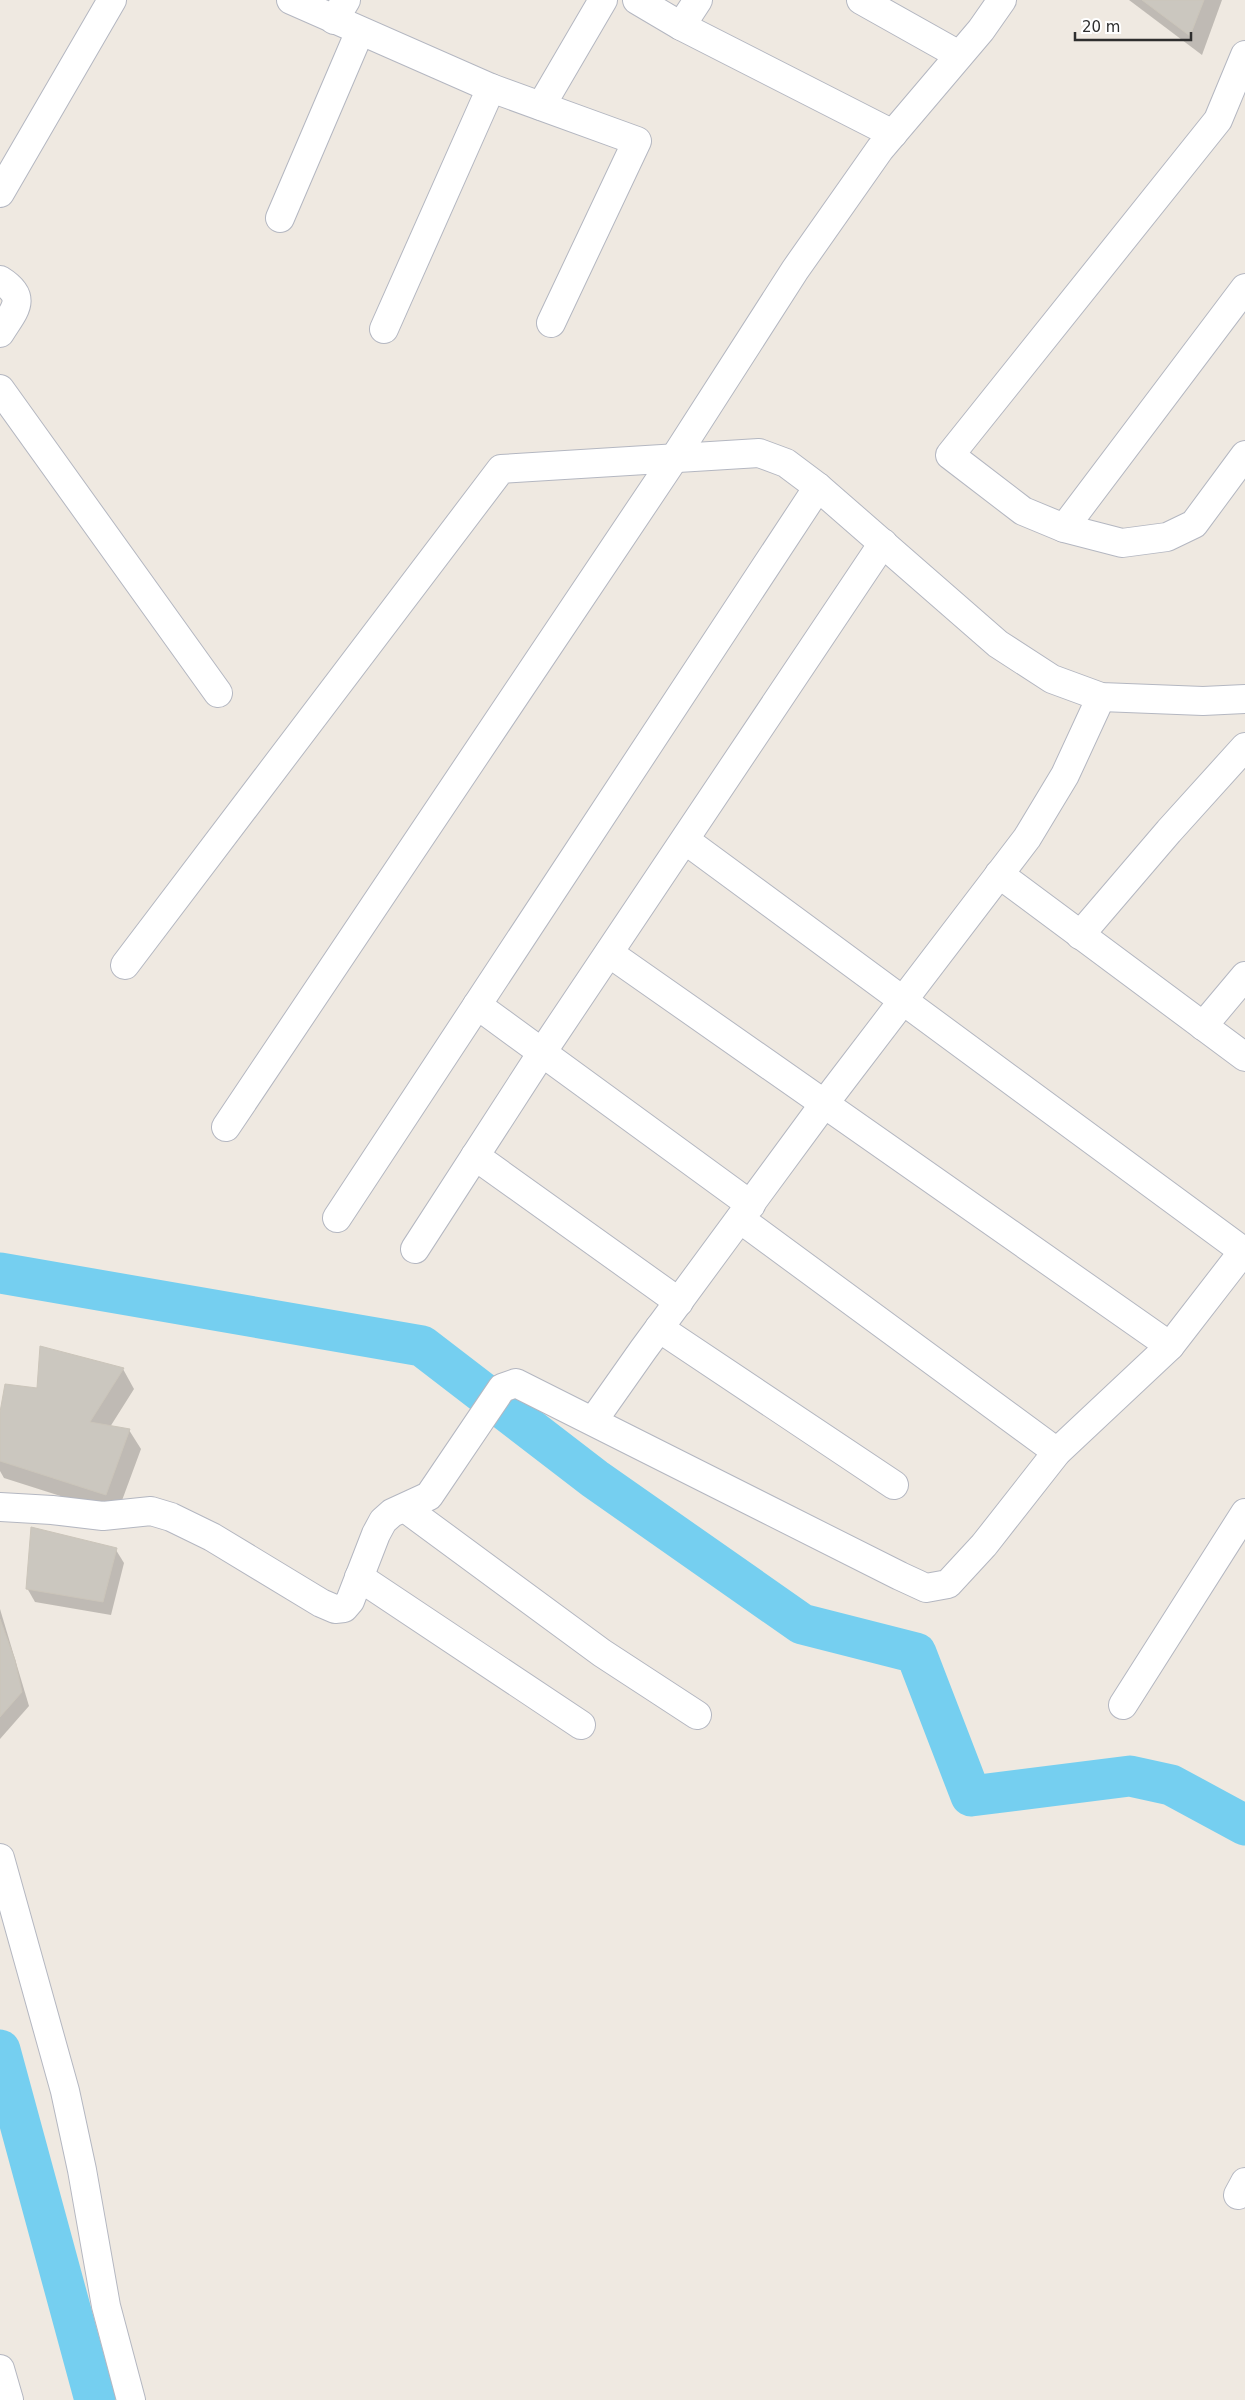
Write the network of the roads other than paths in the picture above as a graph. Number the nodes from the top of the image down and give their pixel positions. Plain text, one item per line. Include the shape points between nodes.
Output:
1 (112, 0) edge
2 (291, 0) edge
3 (603, 0) edge
4 (637, 0) edge
5 (698, 0) edge
6 (861, 0) edge
7 (1002, 0) edge
8 (340, 10) edge
9 (681, 26) junction
10 (360, 31) junction
11 (959, 55) junction
12 (1245, 55) edge
13 (491, 88) junction
14 (541, 106) junction
15 (893, 134) junction
16 (0, 193) edge
17 (280, 218) dead end
18 (0, 280) edge
19 (1245, 288) edge
20 (551, 322) dead end
21 (384, 329) dead end
22 (0, 333) edge
23 (0, 389) edge
24 (675, 456) junction
25 (1245, 456) edge
26 (818, 487) junction
27 (1064, 528) junction
28 (883, 544) junction
29 (218, 693) dead end
30 (1101, 696) junction
31 (1245, 699) edge
32 (1245, 747) edge
33 (685, 840) junction
34 (999, 874) junction
35 (1080, 935) junction
36 (609, 952) junction
37 (125, 965) dead end
38 (1245, 976) edge
39 (904, 1000) junction
40 (477, 1005) junction
41 (1203, 1026) junction
42 (543, 1051) junction
43 (1245, 1057) edge
44 (824, 1104) junction
45 (226, 1126) dead end
46 (475, 1156) junction
47 (746, 1212) junction
48 (338, 1218) dead end
49 (415, 1249) dead end
50 (1244, 1250) edge
51 (679, 1302) junction
52 (659, 1328) junction
53 (1170, 1346) junction
54 (593, 1421) junction
55 (1057, 1452) junction
56 (894, 1485) dead end
57 (0, 1507) edge
58 (405, 1508) junction
59 (1245, 1513) edge
60 (359, 1577) junction
61 (1123, 1705) dead end
62 (697, 1716) dead end
63 (581, 1725) dead end
64 (0, 1858) edge
65 (0, 2369) edge
66 (8, 2400) edge
67 (131, 2400) edge

1 - 16 street
2 - 8 street
3 - 14 street
4 - 9 street
5 - 9 street
6 - 11 street
7 - 11 street
8 - 10 street
9 - 15 street
10 - 13 street
10 - 17 street
11 - 15 street
12 - 27 street via 1218,120 950,456 1023,511
13 - 14 street
13 - 21 street
14 - 20 street via 637,141
15 - 24 street via 795,270
18 - 22 street via 18,297 17,305
19 - 27 street
23 - 29 street
24 - 26 street via 758,453 786,463
24 - 37 street via 501,469
24 - 45 street
25 - 27 street via 1194,524 1167,537 1122,542
26 - 28 street
26 - 40 street
28 - 30 street via 1006,649 1052,679
28 - 33 street
30 - 31 street via 1203,701
30 - 34 street via 1065,775 1027,838
32 - 35 street
33 - 36 street
33 - 39 street
34 - 35 street
34 - 39 street
35 - 41 street
36 - 42 street
36 - 44 street
38 - 41 street
39 - 44 street
39 - 50 street
40 - 42 street
40 - 48 street
41 - 43 street
42 - 46 street
42 - 47 street
44 - 47 street
44 - 53 street
46 - 49 street
46 - 51 street
47 - 51 street
47 - 55 street
50 - 53 street
51 - 52 street
52 - 54 street
52 - 56 street
53 - 55 street
54 - 55 street via 926,1588 948,1584 984,1545
54 - 58 street via 516,1383 495,1399 429,1496
57 - 60 street via 103,1516 151,1511 171,1517 212,1537 335,1609 344,1608
58 - 60 street via 383,1521
58 - 62 street via 602,1653
59 - 61 street
60 - 63 street
64 - 67 street via 65,2091 106,2306
65 - 66 street

